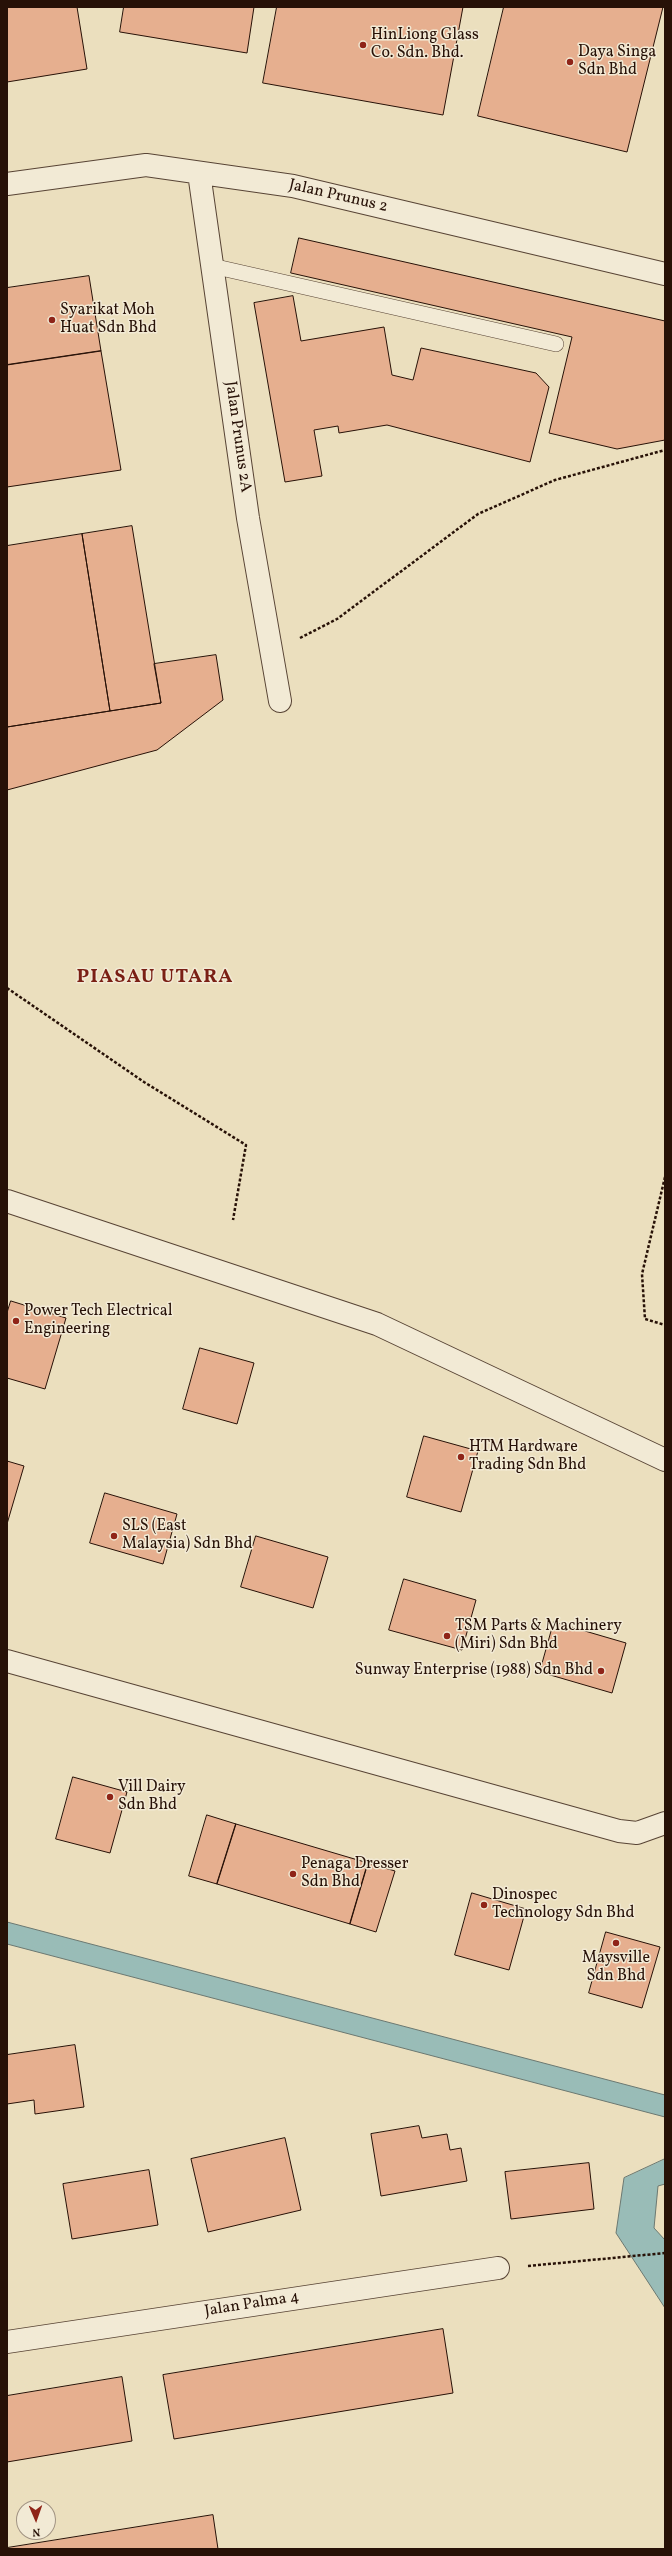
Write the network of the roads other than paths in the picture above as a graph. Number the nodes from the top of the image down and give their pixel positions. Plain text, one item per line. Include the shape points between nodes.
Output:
1 (199, 173) junction
2 (7, 184) edge
3 (212, 266) junction
4 (665, 274) edge
5 (556, 344) dead end
6 (280, 701) dead end
7 (7, 1201) edge
8 (665, 1460) edge
9 (7, 1661) edge
10 (665, 1823) edge
11 (498, 2268) road end
12 (7, 2342) edge

1 - 2 street, Jalan Prunus 2 via 146,165
1 - 3 street, Jalan Prunus 2A
1 - 4 street, Jalan Prunus 2 via 293,186
3 - 5 lane
3 - 6 street, Jalan Prunus 2A via 248,518
7 - 8 street via 377,1324
9 - 10 street via 620,1830 637,1833
11 - 12 street, Jalan Palma 4

